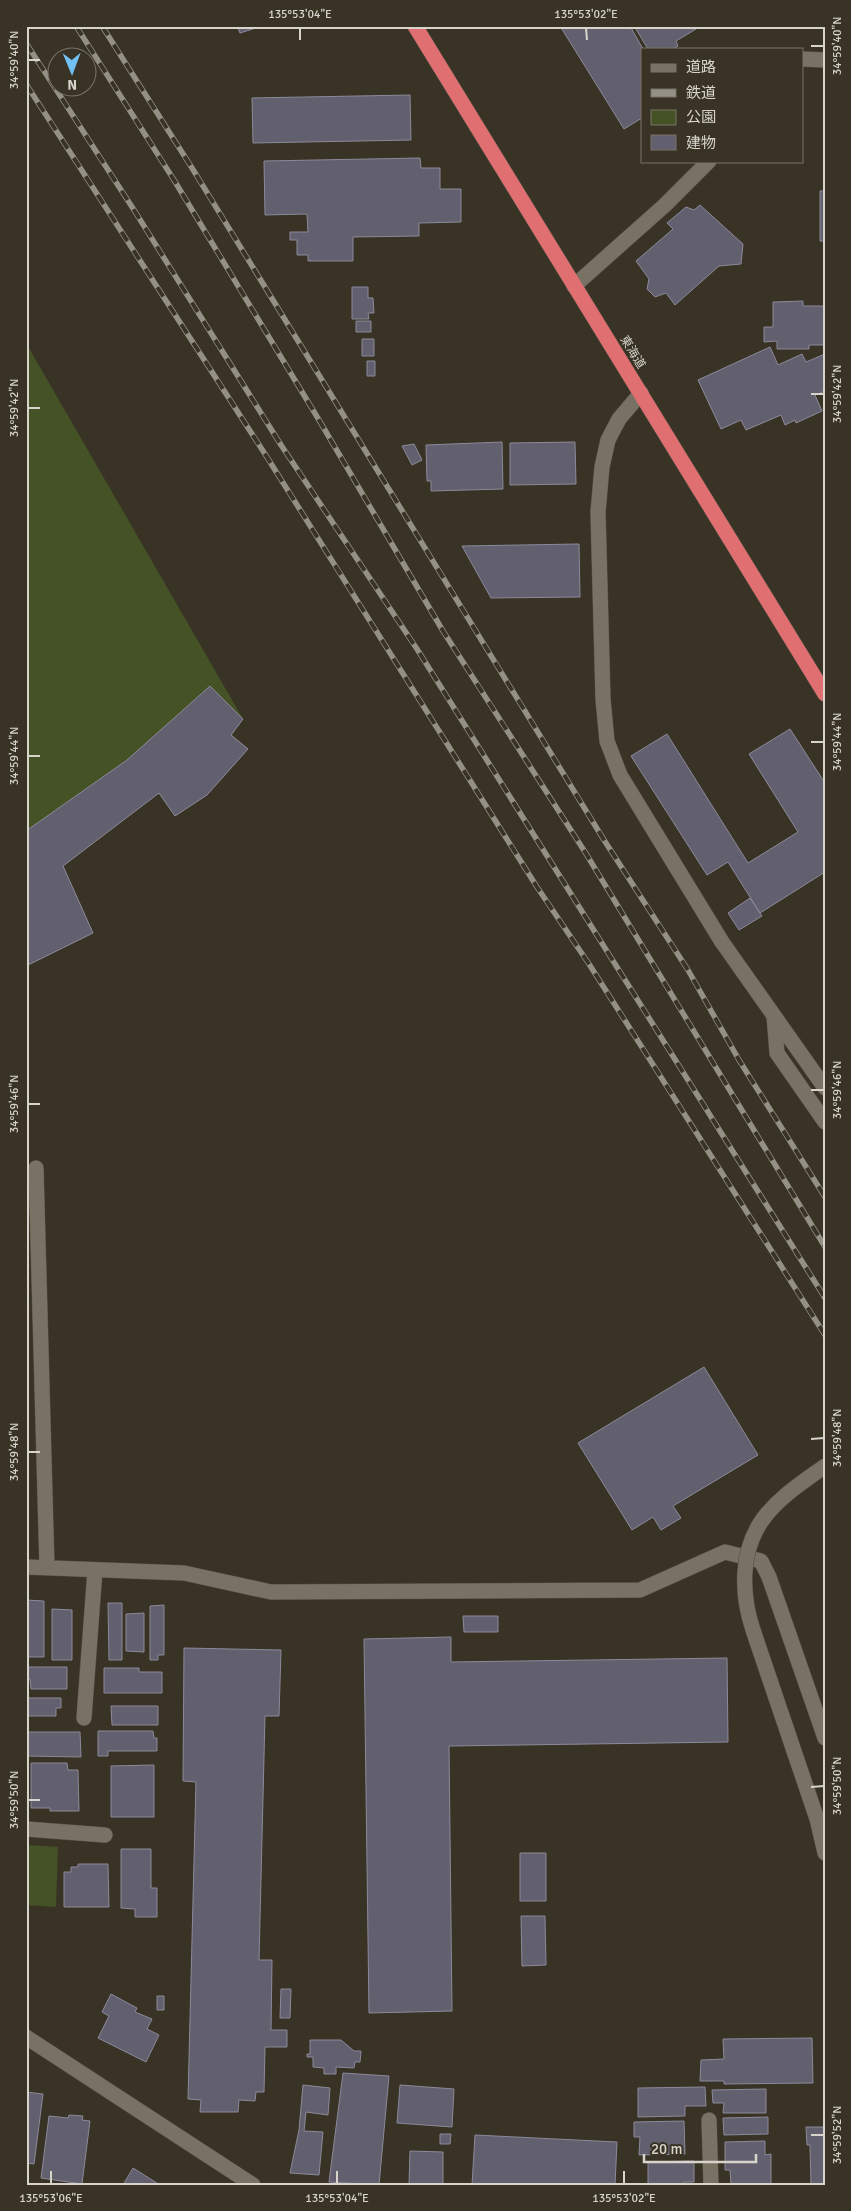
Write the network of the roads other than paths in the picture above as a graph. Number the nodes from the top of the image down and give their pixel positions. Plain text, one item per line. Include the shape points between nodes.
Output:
1 (415, 26) edge
2 (804, 59) edge
3 (825, 60) edge
4 (708, 162) edge
5 (574, 286) junction
6 (640, 393) junction
7 (825, 694) edge
8 (774, 1015) junction
9 (825, 1088) edge
10 (825, 1122) edge
11 (36, 1168) dead end
12 (825, 1466) edge
13 (26, 1567) edge
14 (48, 1568) junction
15 (96, 1570) junction
16 (84, 1718) dead end
17 (825, 1738) edge
18 (26, 1829) edge
19 (105, 1835) dead end
20 (825, 1854) edge
21 (26, 2037) edge
22 (709, 2120) dead end
23 (253, 2185) edge
24 (710, 2185) edge

1 - 5 highway, 東海道
2 - 3 street
4 - 5 street
5 - 6 highway, 東海道
6 - 7 highway, 東海道
6 - 8 street via 619,419 608,440 602,467 598,512 607,740 620,775 722,942
8 - 9 street
8 - 10 street via 777,1053
11 - 14 street
12 - 20 street, bridge via 792,1490 763,1519 748,1548 744,1587 748,1614 817,1819
13 - 14 street
14 - 15 street
15 - 16 street
15 - 17 street via 184,1573 271,1592 640,1590 725,1552 752,1558 761,1561 770,1577
18 - 19 street
21 - 23 street
22 - 24 street

